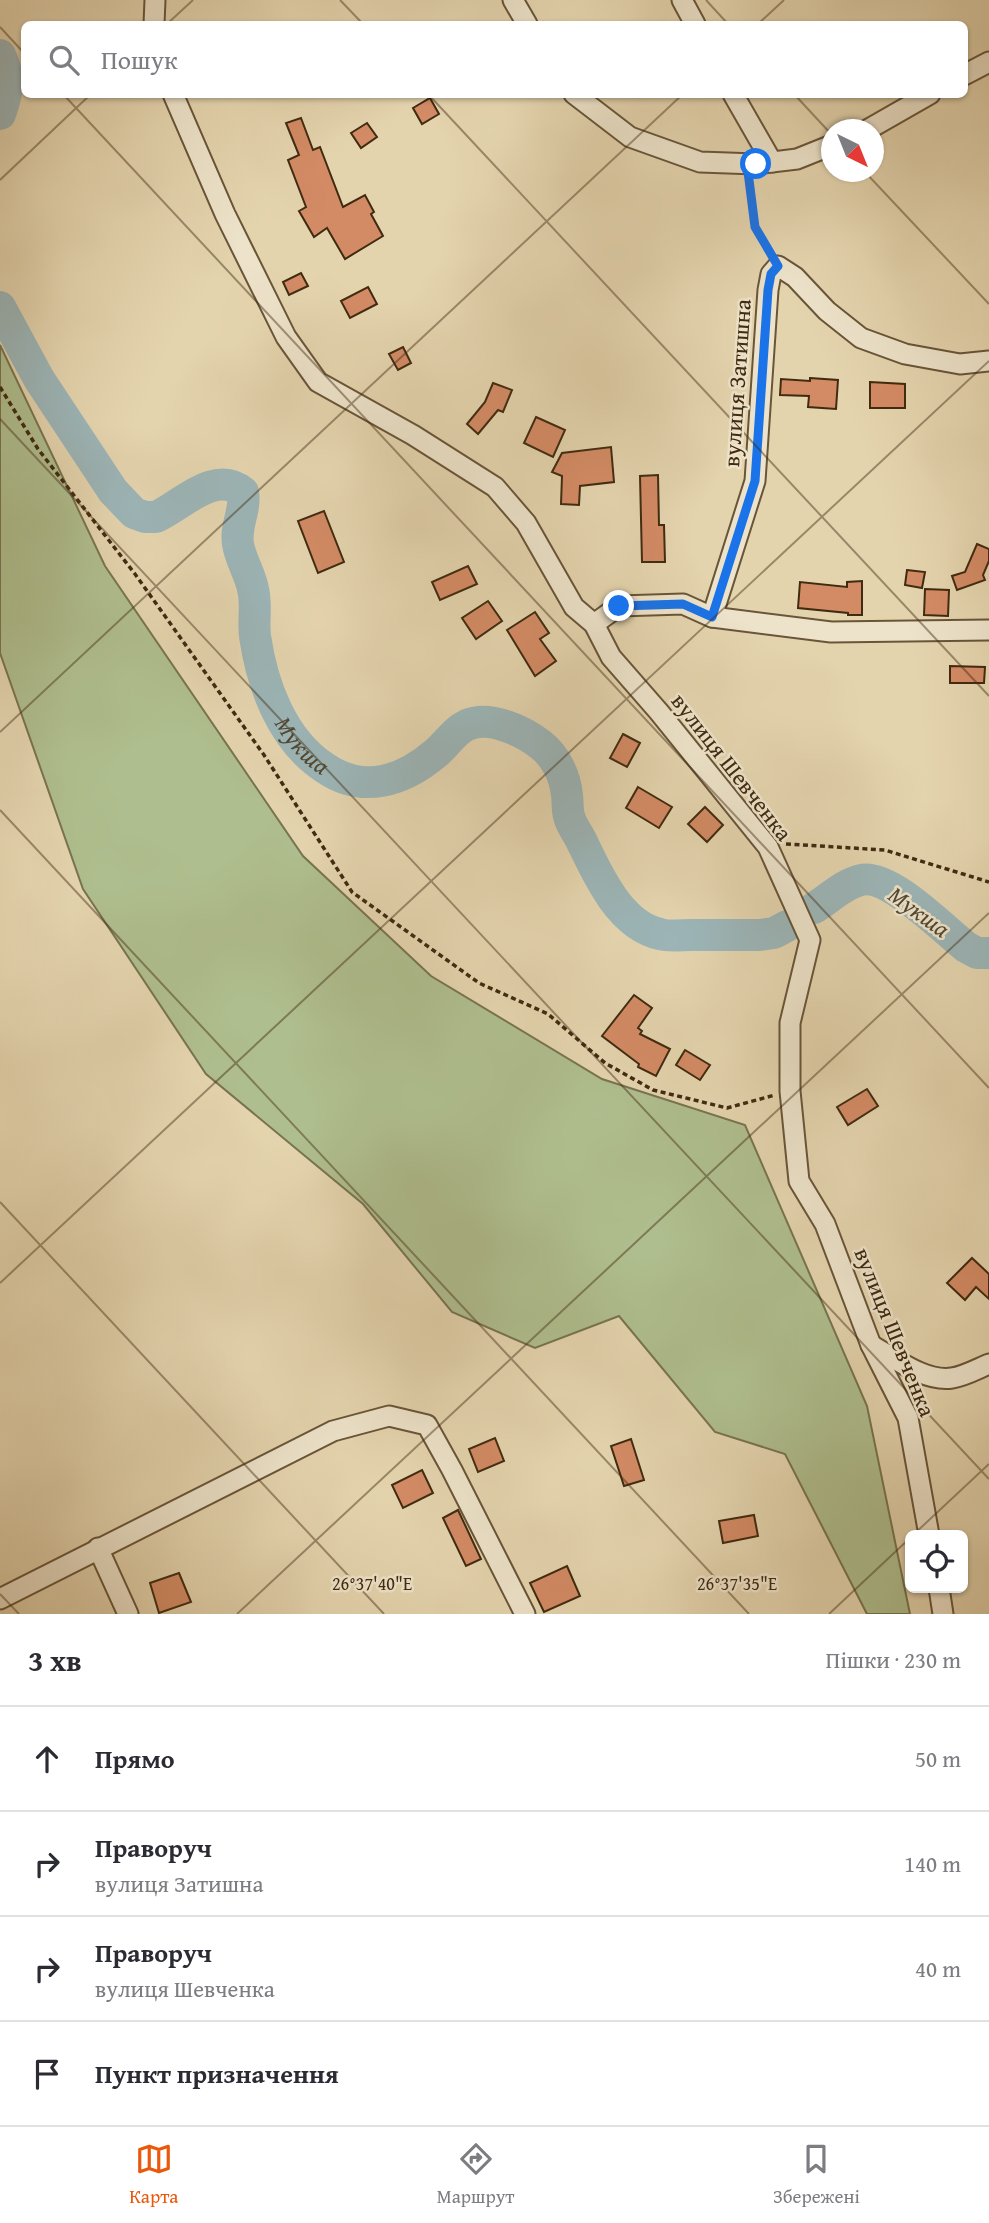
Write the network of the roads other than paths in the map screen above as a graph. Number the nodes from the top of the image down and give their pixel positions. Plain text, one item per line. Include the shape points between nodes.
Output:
1 (155, 0) edge
2 (513, 0) edge
3 (681, 0) edge
4 (154, 21) edge
5 (525, 21) edge
6 (693, 21) edge
7 (989, 62) edge
8 (968, 73) edge
9 (175, 98) edge
10 (579, 98) edge
11 (735, 98) edge
12 (923, 98) edge
13 (884, 120) edge
14 (821, 149) edge
15 (772, 162) junction
16 (989, 361) edge
17 (712, 617) junction
18 (594, 624) junction
19 (989, 630) edge
20 (871, 1345) junction
21 (989, 1364) edge
22 (928, 1530) edge
23 (98, 1548) junction
24 (940, 1593) edge
25 (0, 1599) edge
26 (128, 1614) edge
27 (525, 1614) edge
28 (943, 1614) edge

1 - 4 street
2 - 5 street
3 - 6 street
7 - 8 street
9 - 18 street, вулиця Шевченка via 280,325 318,382 495,487 526,523 574,607
10 - 15 street via 630,136 700,162
11 - 15 street
12 - 13 street
14 - 15 street
16 - 17 street, вулиця Затишна via 960,364 905,354 861,338 778,266 768,290 755,481
17 - 18 street via 683,604 619,606
17 - 19 street via 831,632
18 - 20 street, вулиця Шевченка via 611,657 768,847 810,940 790,1023 790,1091 799,1181 825,1224
20 - 21 street via 937,1378 954,1378
20 - 22 street, вулиця Шевченка via 908,1418
23 - 25 street
23 - 26 street
23 - 27 street via 333,1431 389,1416 426,1425
24 - 28 street

